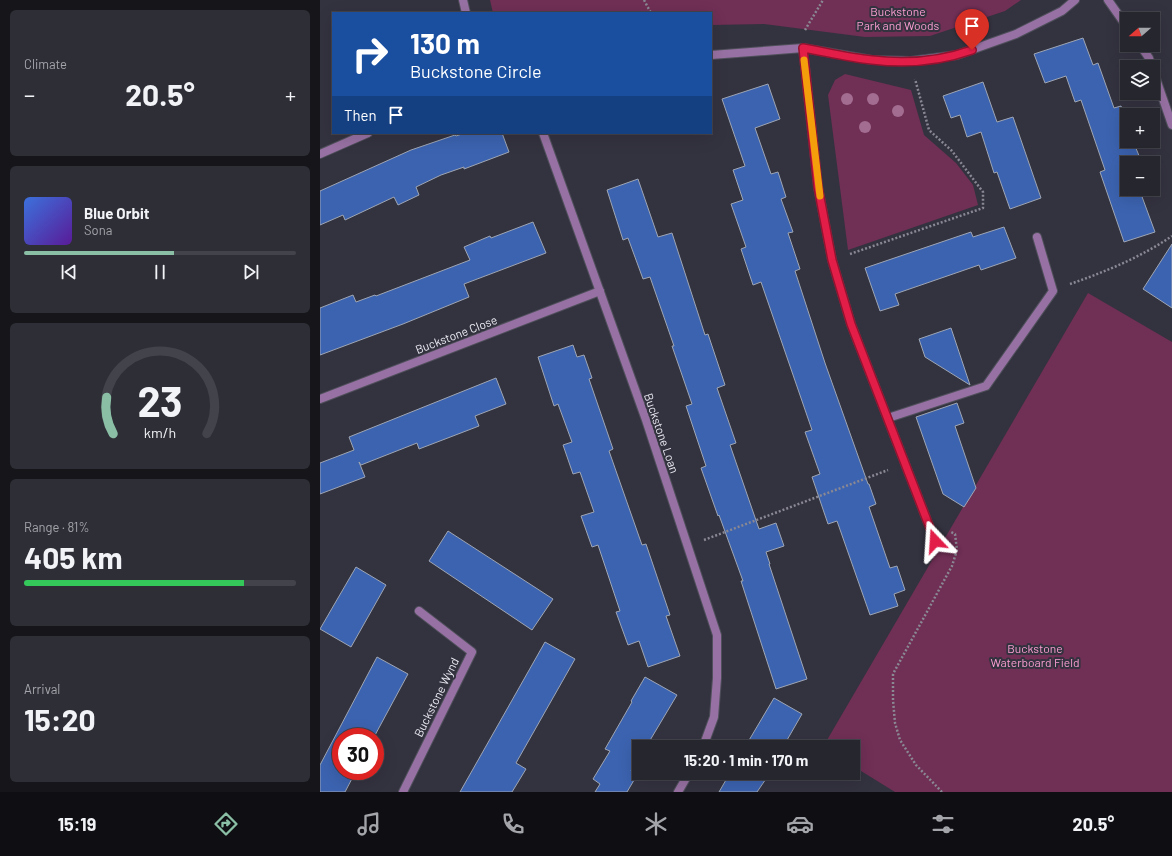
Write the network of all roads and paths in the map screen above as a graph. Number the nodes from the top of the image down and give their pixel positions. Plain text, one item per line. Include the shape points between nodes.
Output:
1 (463, 0) edge
2 (644, 0) edge
3 (823, 0) edge
4 (1075, 0) edge
5 (1108, 0) edge
6 (466, 12) edge
7 (650, 12) edge
8 (1120, 16) edge
9 (803, 48) junction
10 (712, 55) edge
11 (911, 61) junction
12 (1160, 89) edge
13 (1172, 122) edge
14 (366, 134) edge
15 (543, 134) edge
16 (320, 154) edge
17 (1172, 236) edge
18 (1037, 237) dead end
19 (832, 260) junction
20 (600, 290) junction
21 (1052, 291) junction
22 (320, 400) edge
23 (888, 418) junction
24 (905, 463) junction
25 (927, 518) junction
26 (935, 541) dead end
27 (687, 546) junction
28 (419, 611) dead end
29 (706, 740) edge
30 (685, 780) edge
31 (403, 792) edge
32 (678, 792) edge
33 (942, 792) edge

1 - 6 street
2 - 7 path
3 - 9 path via 805,30
4 - 11 street via 1062,11 1016,34 957,55
5 - 8 street
9 - 10 street
9 - 11 street via 872,60
9 - 19 street via 818,187
11 - 19 path via 929,130 952,152 983,192 983,208
12 - 13 street
14 - 16 street
15 - 20 street, Buckstone Loan
17 - 21 path via 1156,247 1095,275
18 - 21 street
19 - 23 street via 851,324
20 - 22 street, Buckstone Close
20 - 27 street, Buckstone Loan
21 - 23 street via 986,386
23 - 24 street
24 - 25 street
24 - 27 path
25 - 26 street
25 - 33 path via 955,534 957,550 952,566 892,674 893,700 900,740 916,765
27 - 29 street, Buckstone Loan via 717,635 714,717
28 - 31 street, Buckstone Wynd via 472,652
30 - 32 street

